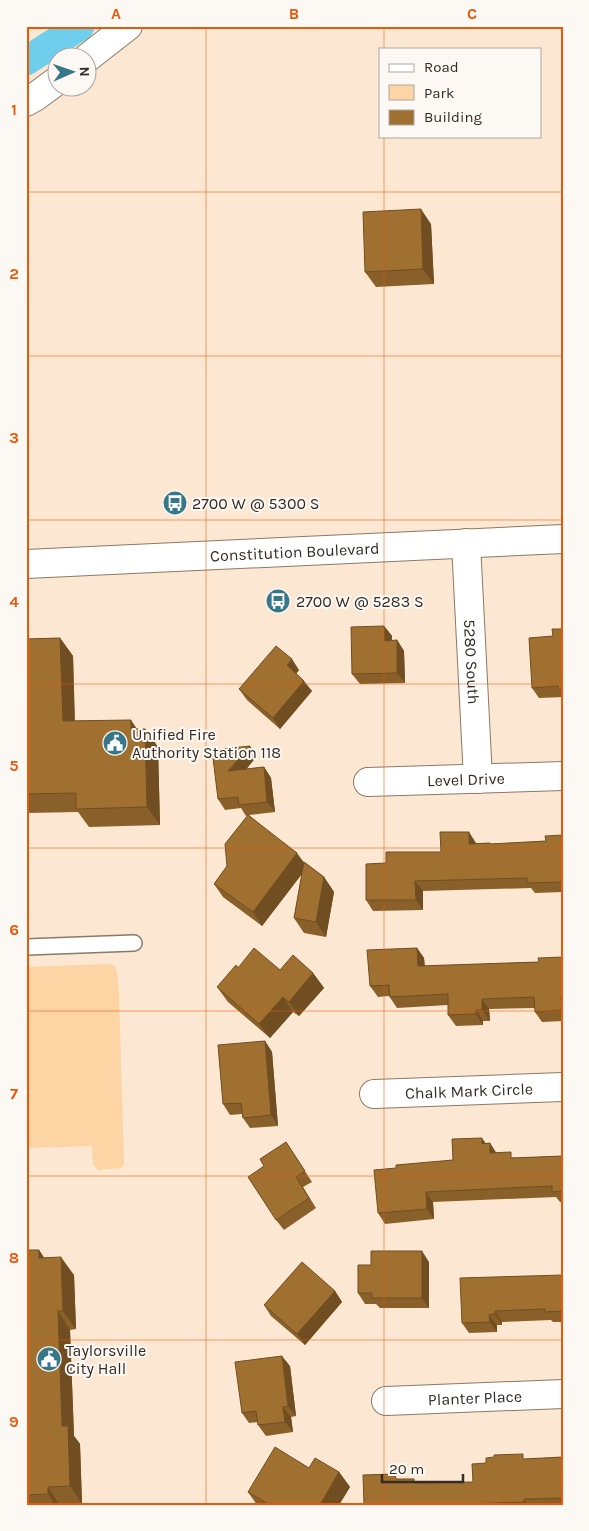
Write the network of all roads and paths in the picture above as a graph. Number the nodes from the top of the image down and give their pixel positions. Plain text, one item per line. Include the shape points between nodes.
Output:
1 (128, 26) edge
2 (98, 49) edge
3 (48, 87) edge
4 (26, 102) edge
5 (563, 539) edge
6 (466, 543) junction
7 (26, 564) edge
8 (563, 776) edge
9 (478, 779) junction
10 (368, 782) dead end
11 (134, 943) dead end
12 (26, 947) edge
13 (563, 1087) edge
14 (374, 1094) dead end
15 (563, 1394) edge
16 (386, 1401) dead end

1 - 2 street
3 - 4 street
5 - 6 street, Constitution Boulevard
6 - 7 street, Constitution Boulevard
6 - 9 street, 5280 South
8 - 9 street, Level Drive
9 - 10 street, Level Drive
11 - 12 lane
13 - 14 street, Chalk Mark Circle
15 - 16 street, Planter Place

